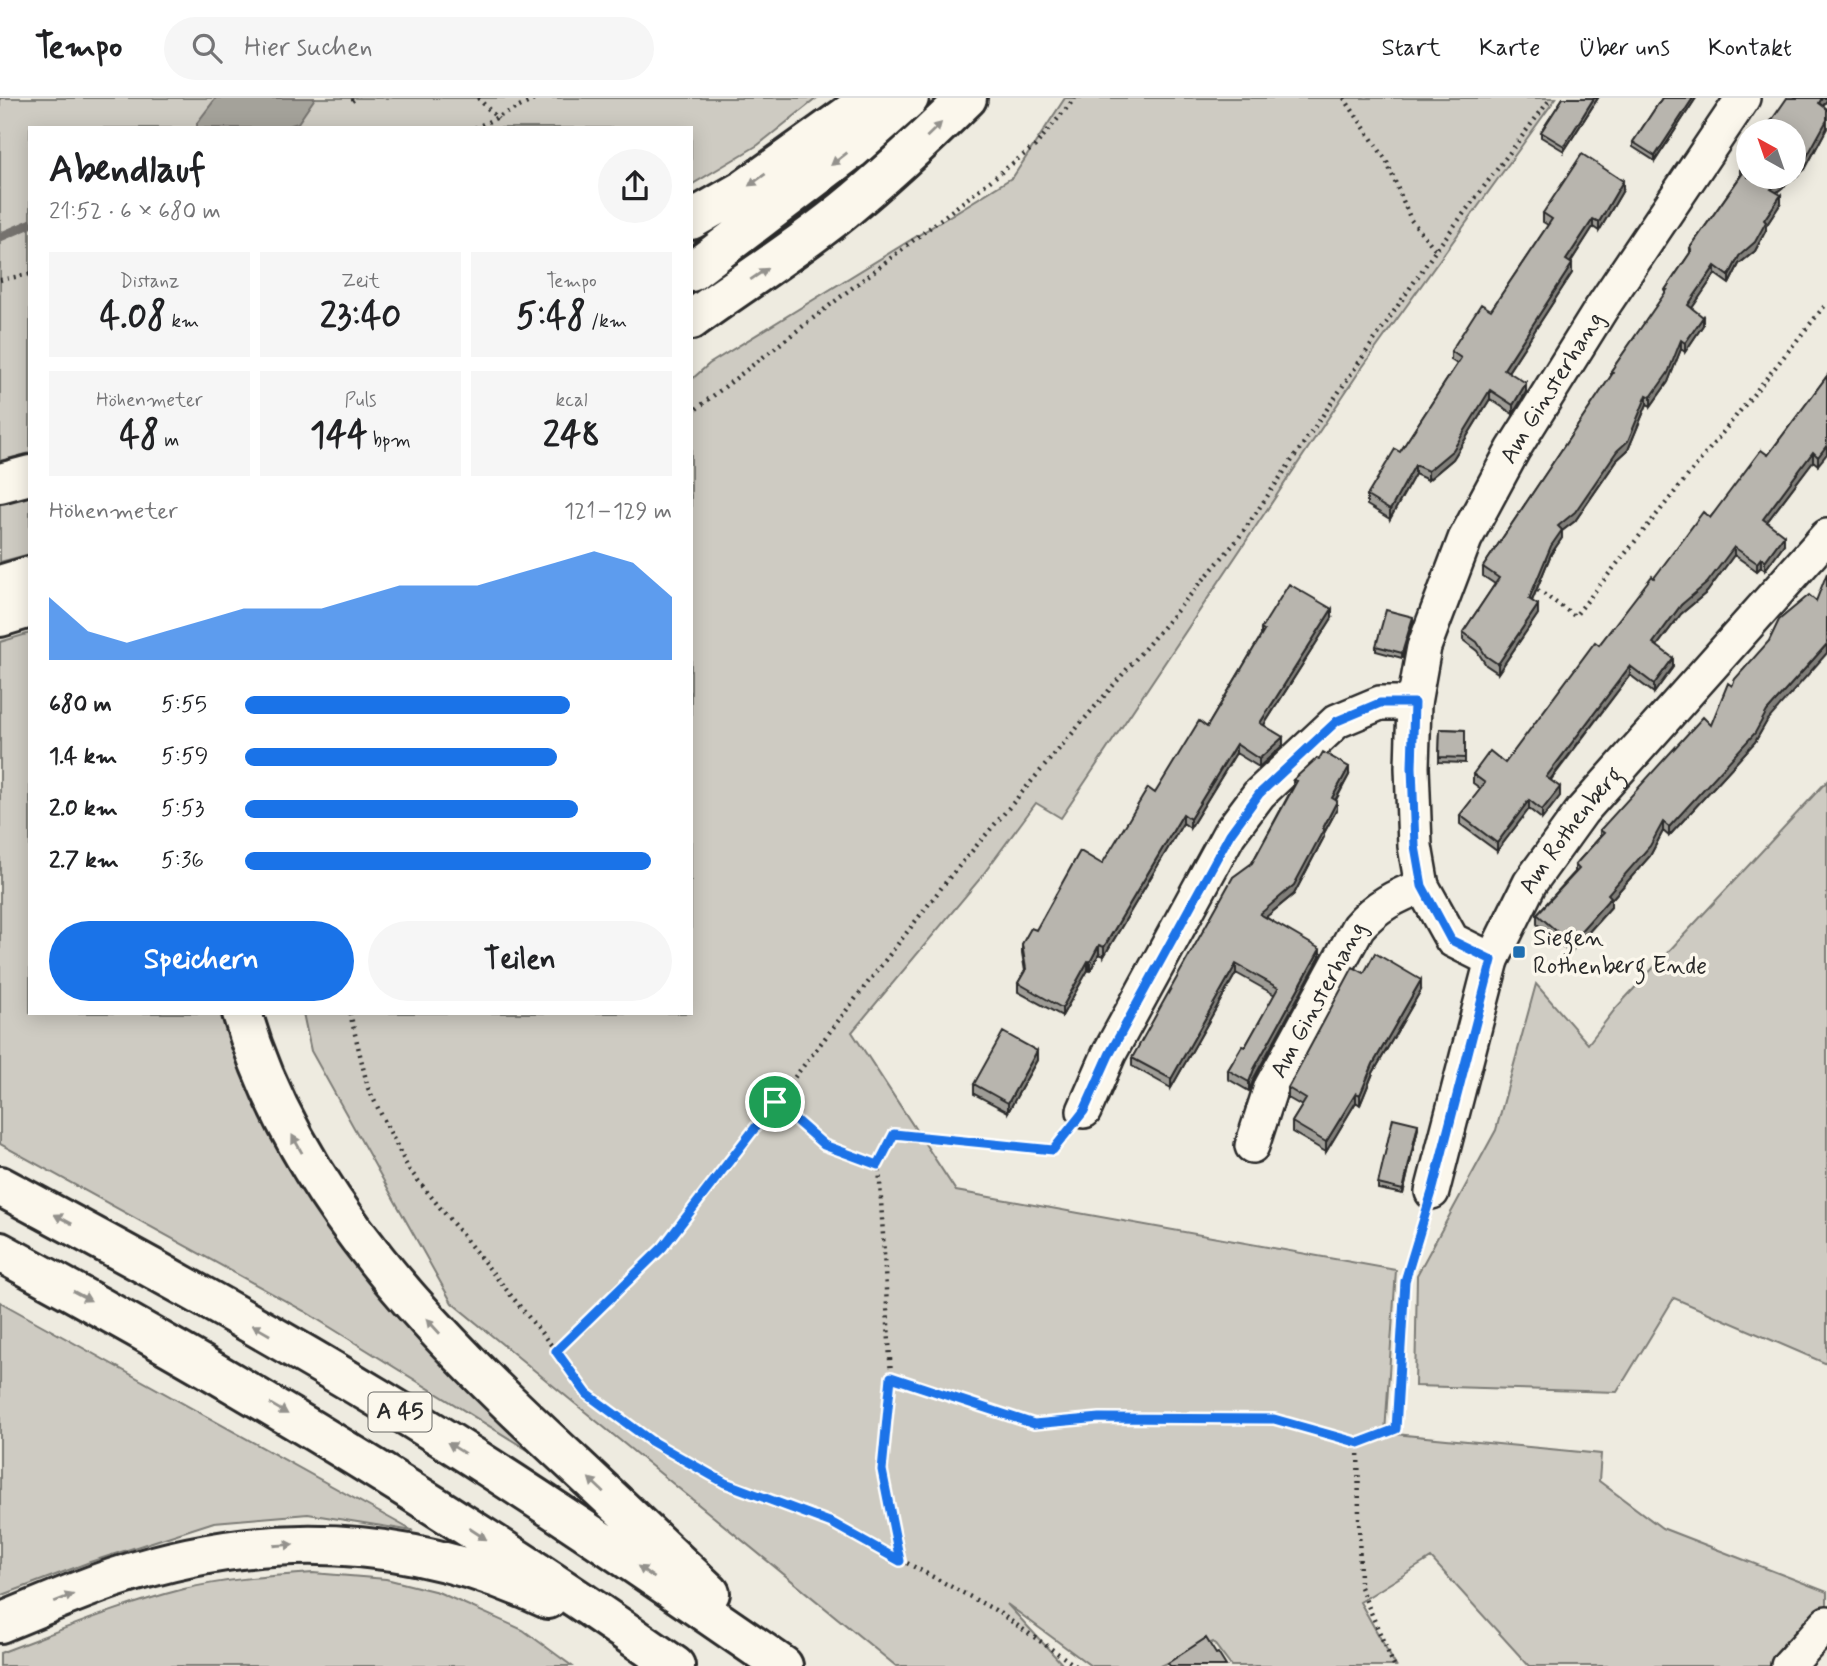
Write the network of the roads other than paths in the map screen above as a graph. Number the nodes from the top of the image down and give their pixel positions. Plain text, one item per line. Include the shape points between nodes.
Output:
1 (873, 98) edge
2 (909, 98) edge
3 (967, 98) edge
4 (1743, 98) edge
5 (693, 219) edge
6 (693, 270) edge
7 (695, 317) edge
8 (28, 476) edge
9 (0, 483) edge
10 (1827, 536) edge
11 (28, 577) edge
12 (0, 585) edge
13 (28, 609) edge
14 (0, 617) edge
15 (1414, 703) junction
16 (1422, 886) junction
17 (1492, 960) junction
18 (243, 1015) edge
19 (1084, 1111) road end
20 (1252, 1146) dead end
21 (0, 1186) edge
22 (1432, 1192) road end
23 (0, 1252) edge
24 (0, 1623) edge
25 (1827, 1623) edge
26 (643, 1643) junction
27 (675, 1666) edge
28 (786, 1666) edge
29 (1788, 1666) edge

1 -> 5 highway via 745,189
2 -> 6 highway via 851,150
7 -> 3 highway via 844,210
4 - 15 street, Am Ginsterhang via 1601,309 1507,461 1465,539 1424,647
8 - 9 highway
10 - 17 street, Am Rothenberg via 1582,811 1530,883
11 - 12 highway
13 - 14 highway
15 - 16 street, Am Ginsterhang via 1415,846
15 - 19 street via 1380,703 1337,721 1259,794 1223,846 1109,1055
16 - 17 street, Am Ginsterhang via 1451,940
16 - 20 street, Am Ginsterhang via 1381,905 1358,927 1271,1087
17 - 22 street, Am Rothenberg
28 -> 18 highway via 519,1415 400,1289 329,1197 300,1149 272,1097
28 -> 21 highway, A 45 via 379,1398 160,1271
23 -> 26 highway, A 45 via 152,1334 359,1457
24 -> 26 highway via 114,1578 179,1560 313,1543 391,1549 488,1576
25 - 29 street
26 - 27 highway, A 45

